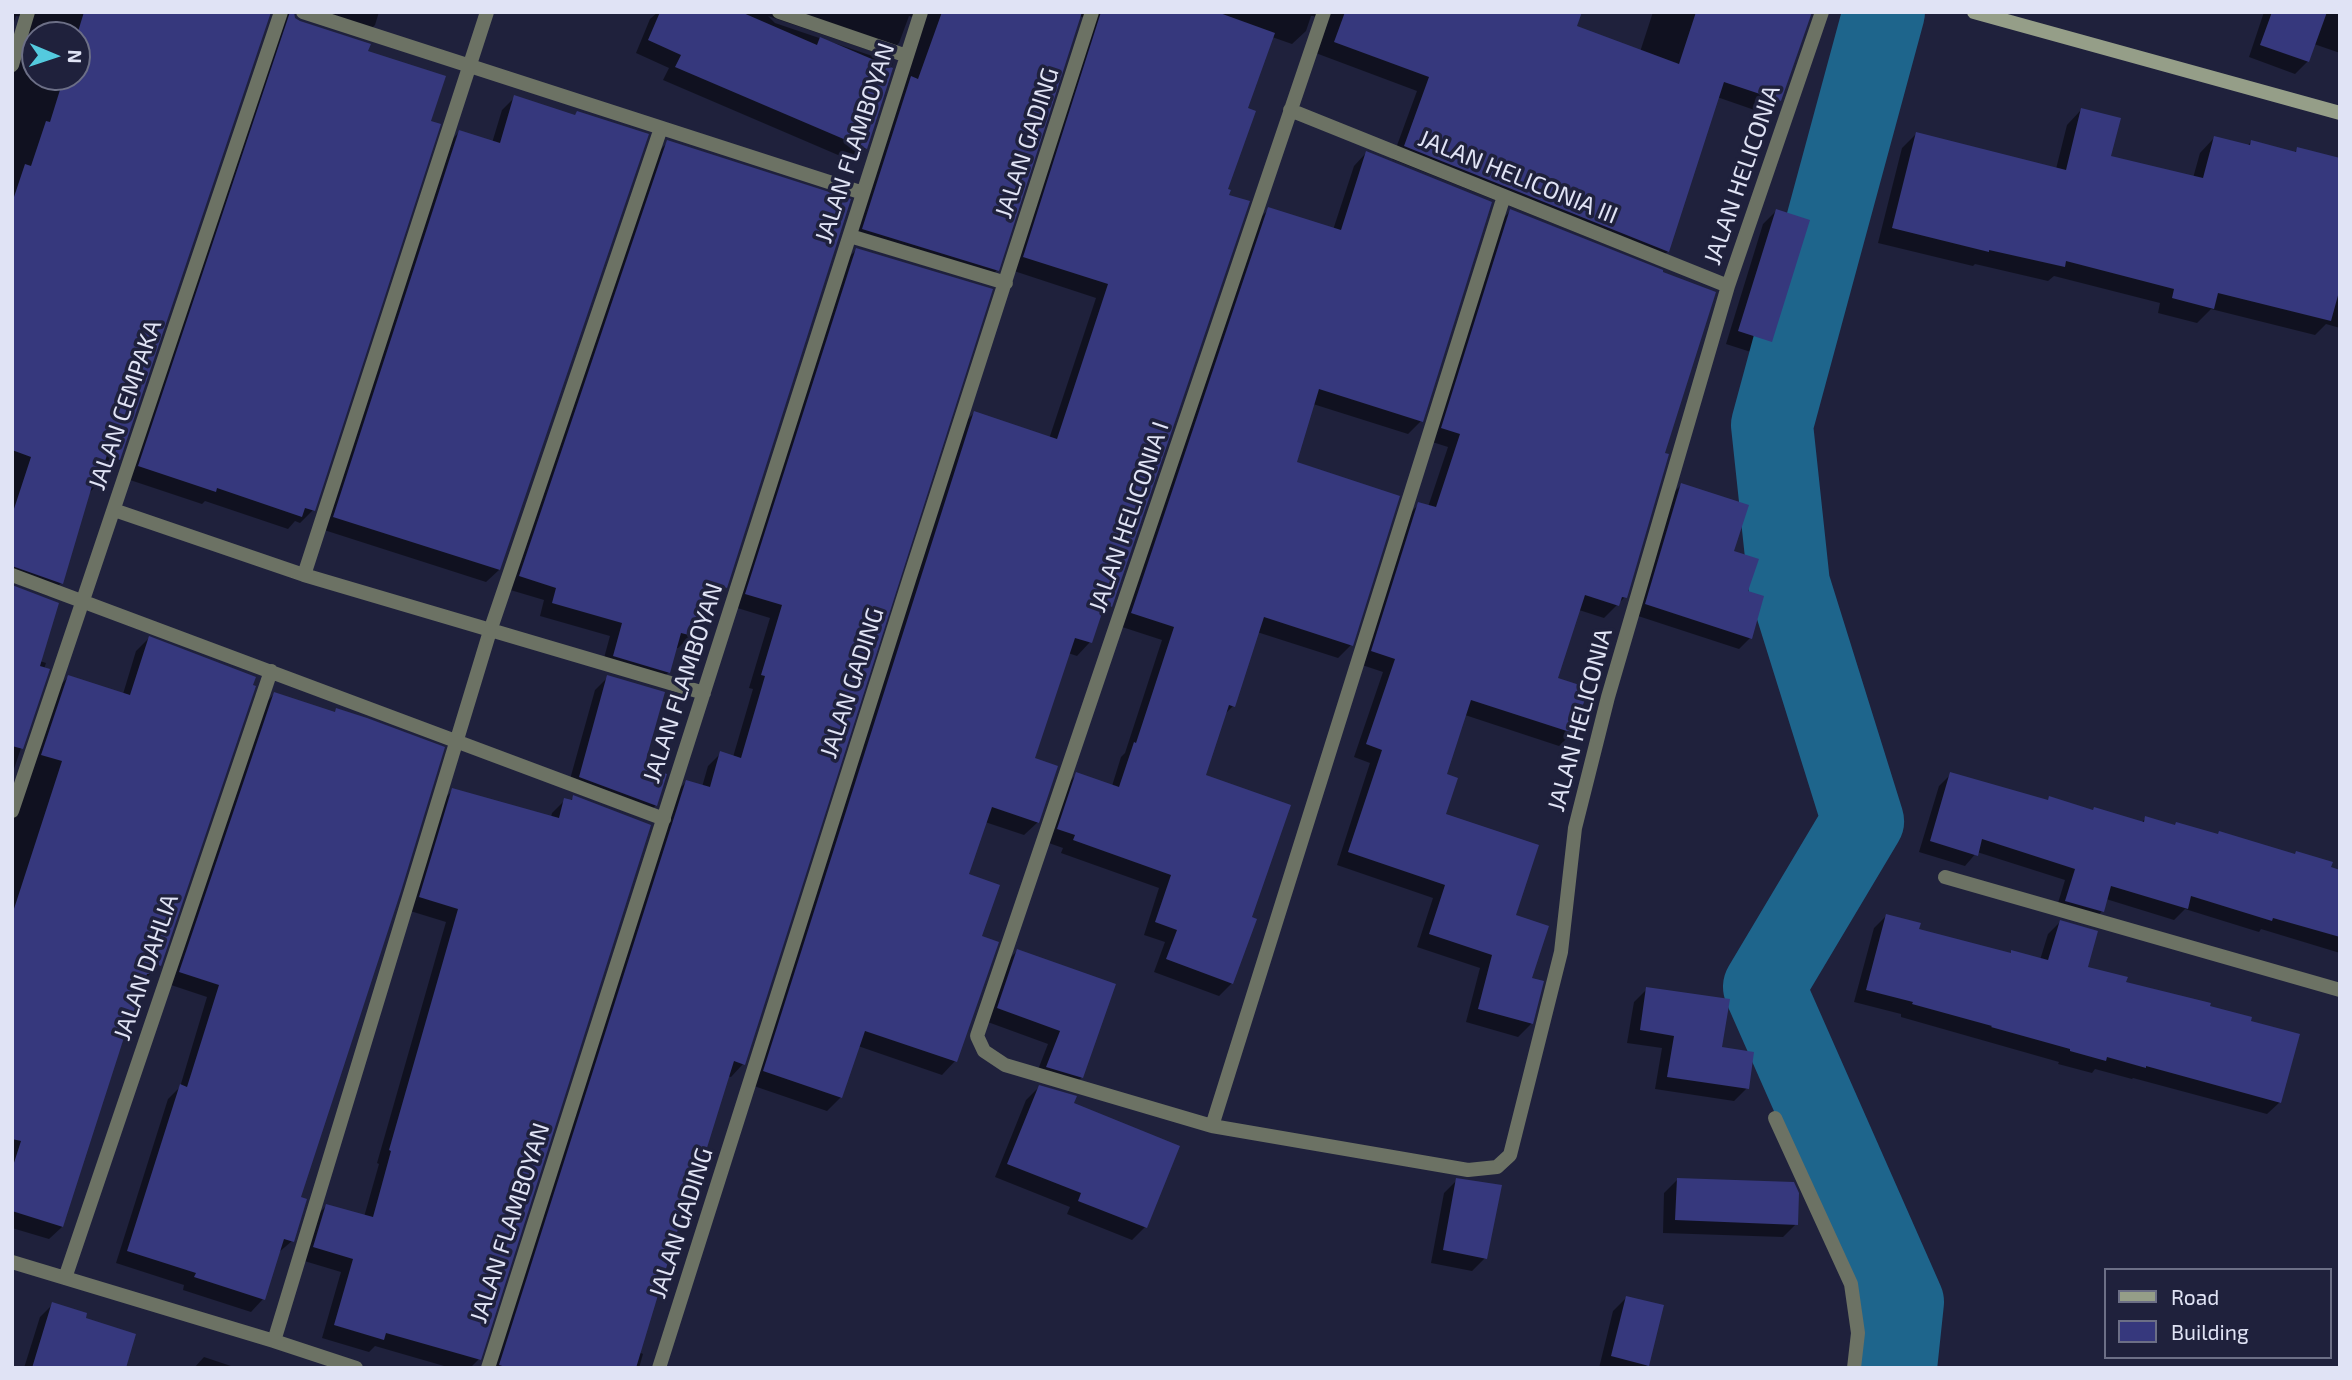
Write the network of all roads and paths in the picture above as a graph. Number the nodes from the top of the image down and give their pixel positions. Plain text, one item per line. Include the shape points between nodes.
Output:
1 (28, 12) edge
2 (281, 12) edge
3 (303, 12) edge
4 (487, 12) edge
5 (779, 12) edge
6 (921, 12) edge
7 (1092, 12) edge
8 (1324, 12) edge
9 (1822, 12) edge
10 (1974, 12) edge
11 (907, 56) junction
12 (12, 65) edge
13 (468, 66) junction
14 (1290, 110) junction
15 (2340, 113) edge
16 (661, 128) junction
17 (863, 193) junction
18 (1504, 197) junction
19 (850, 236) junction
20 (1006, 282) junction
21 (1728, 286) junction
22 (114, 510) junction
23 (12, 575) edge
24 (304, 575) junction
25 (83, 601) junction
26 (490, 631) junction
27 (271, 671) junction
28 (704, 693) junction
29 (457, 742) junction
30 (12, 811) edge
31 (664, 819) junction
32 (1945, 877) dead end
33 (2340, 990) edge
34 (977, 1036) joint
35 (1775, 1118) dead end
36 (1212, 1126) junction
37 (12, 1262) edge
38 (65, 1278) junction
39 (274, 1340) junction
40 (356, 1368) edge
41 (488, 1368) edge
42 (659, 1368) edge
43 (1854, 1368) edge

1 - 12 street
2 - 22 street, JALAN CEMPAKA
3 - 13 street
4 - 13 street
5 - 11 street
6 - 11 street, JALAN FLAMBOYAN
7 - 20 street, JALAN GADING
8 - 14 street, JALAN HELICONIA I
9 - 21 street, JALAN HELICONIA
10 - 15 street
11 - 17 street, JALAN FLAMBOYAN
13 - 16 street
13 - 24 street
14 - 18 street, JALAN HELICONIA III
14 - 34 street, JALAN HELICONIA I
16 - 17 street
16 - 26 street
17 - 19 street, JALAN FLAMBOYAN
18 - 21 street, JALAN HELICONIA III
18 - 36 street
19 - 20 street
19 - 28 street, JALAN FLAMBOYAN
20 - 42 street, JALAN GADING
21 - 36 street, JALAN HELICONIA via 1608,697 1575,828 1561,952 1510,1155 1497,1167 1468,1170
22 - 24 street
22 - 25 street, JALAN CEMPAKA
23 - 25 street
24 - 26 street
25 - 27 street
25 - 30 street, JALAN CEMPAKA
26 - 28 street
26 - 29 street
27 - 29 street
27 - 38 street, JALAN DAHLIA
28 - 31 street, JALAN FLAMBOYAN
29 - 31 street
29 - 39 street
31 - 41 street, JALAN FLAMBOYAN
32 - 33 street
34 - 36 street, JALAN HELICONIA via 985,1051 1005,1065
35 - 43 street via 1851,1284 1858,1333
37 - 38 street
38 - 39 street
39 - 40 street

